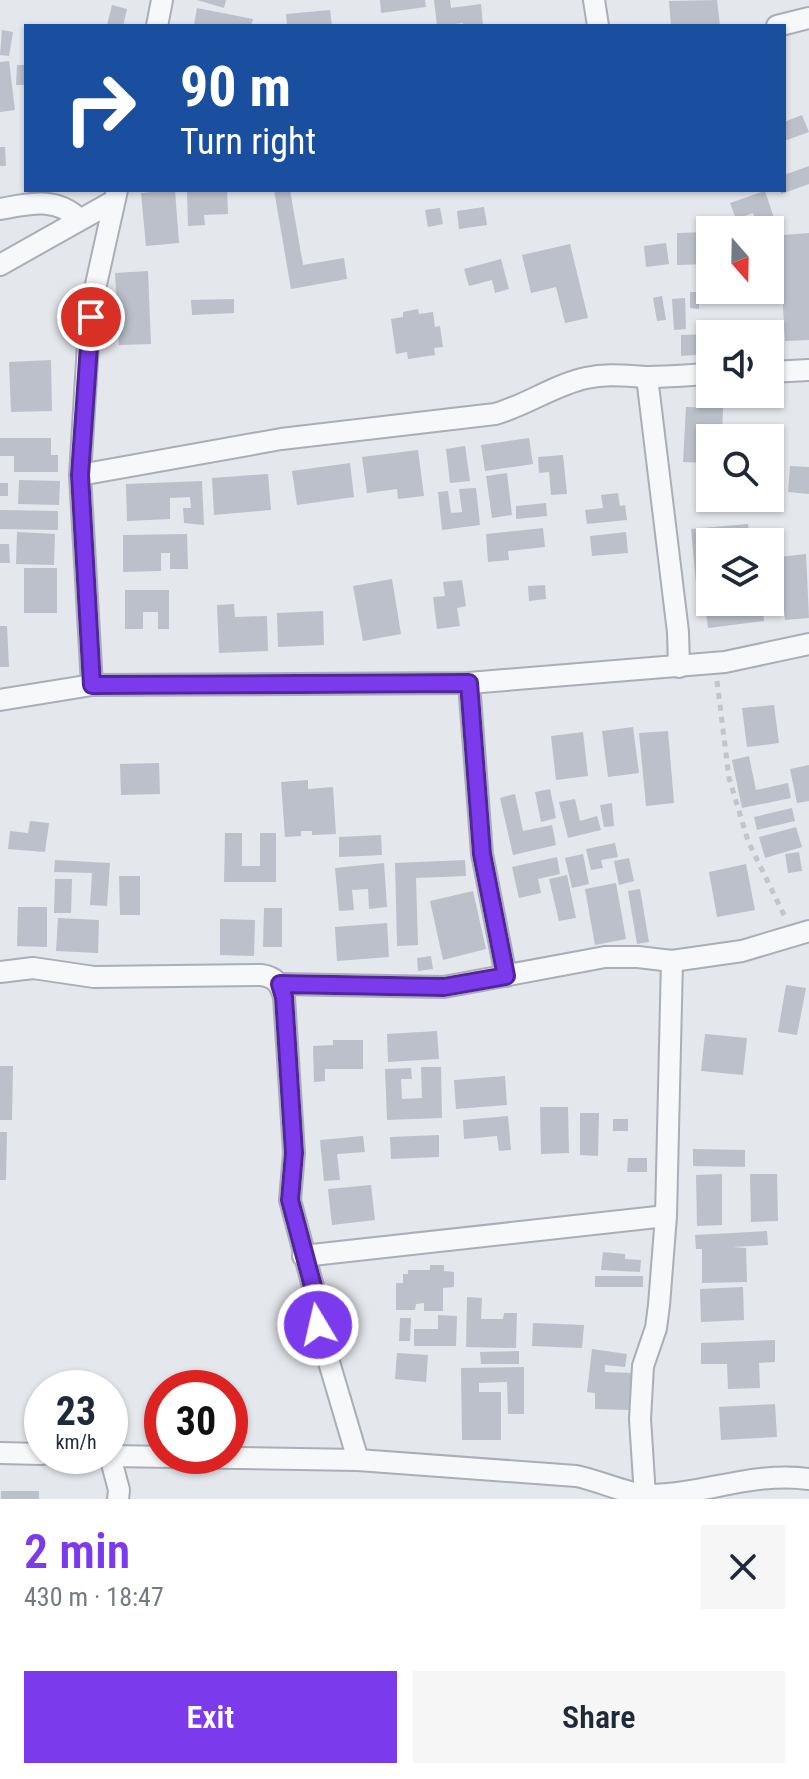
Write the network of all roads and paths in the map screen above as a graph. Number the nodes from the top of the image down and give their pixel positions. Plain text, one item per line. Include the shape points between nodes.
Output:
1 (162, 0) edge
2 (594, 0) edge
3 (809, 18) edge
4 (157, 24) edge
5 (598, 24) edge
6 (785, 24) edge
7 (115, 196) edge
8 (0, 209) edge
9 (79, 219) junction
10 (0, 265) edge
11 (809, 370) edge
12 (784, 371) edge
13 (696, 375) edge
14 (647, 377) junction
15 (80, 475) junction
16 (809, 644) edge
17 (715, 663) junction
18 (679, 667) junction
19 (469, 683) junction
20 (92, 685) junction
21 (0, 700) edge
22 (802, 932) edge
23 (672, 961) junction
24 (0, 972) edge
25 (506, 976) junction
26 (280, 984) junction
27 (666, 1216) junction
28 (303, 1256) junction
29 (0, 1453) edge
30 (24, 1454) edge
31 (128, 1456) edge
32 (358, 1460) junction
33 (115, 1474) edge
34 (809, 1479) edge
35 (645, 1496) junction
36 (118, 1499) edge

1 - 4 street
2 - 5 street
3 - 6 street
7 - 9 street
7 - 15 street via 89,331
8 - 9 street via 54,204
9 - 10 street
11 - 12 street
13 - 14 street
14 - 15 street via 587,378 495,414 281,439
14 - 18 street
15 - 20 street
16 - 17 street
17 - 18 street
17 - 22 path via 721,728 748,841
18 - 19 street
19 - 20 street
19 - 25 street via 482,854
20 - 21 street
22 - 23 street via 742,951
23 - 25 street via 605,957
23 - 27 street
24 - 26 street via 33,968 94,977 261,975
25 - 26 street via 444,987
26 - 28 street via 294,1153 290,1200
27 - 28 street
27 - 35 street via 656,1328 643,1366 640,1442
28 - 32 street
29 - 30 street
31 - 32 street
32 - 35 street via 576,1476
33 - 36 street
34 - 35 street via 758,1478

